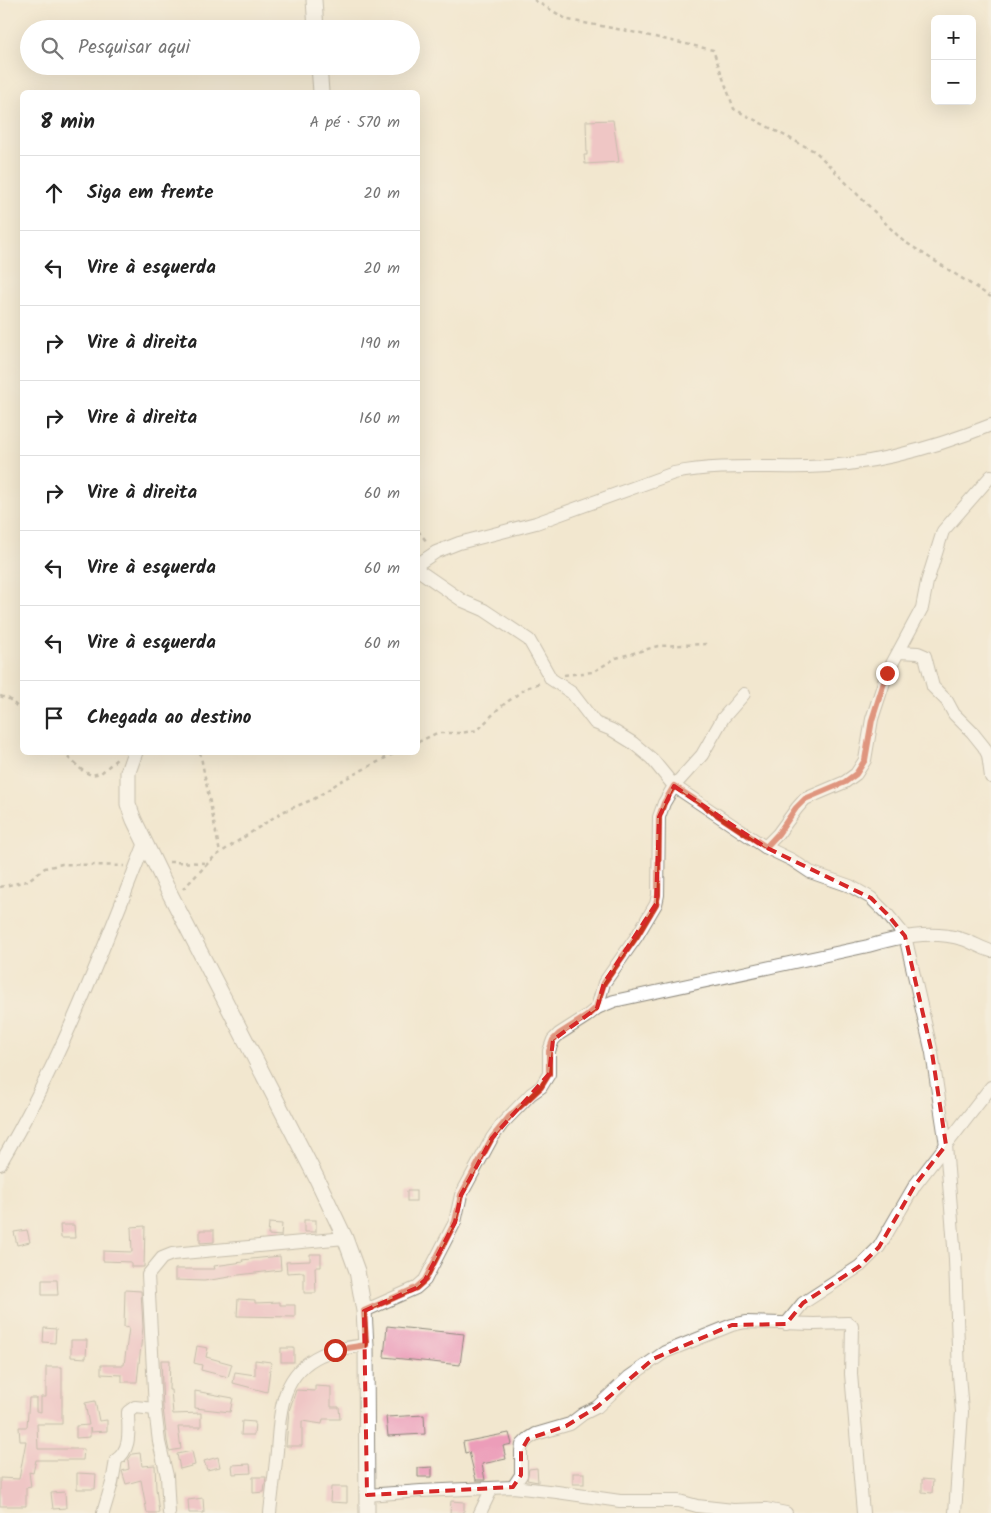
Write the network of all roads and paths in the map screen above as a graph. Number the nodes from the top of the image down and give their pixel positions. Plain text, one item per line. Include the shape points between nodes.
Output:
1 (314, 0) edge
2 (534, 0) edge
3 (315, 20) edge
4 (320, 75) edge
5 (321, 90) edge
6 (991, 297) edge
7 (991, 425) edge
8 (991, 476) edge
9 (420, 533) edge
10 (436, 552) junction
11 (420, 563) edge
12 (420, 571) edge
13 (899, 652) junction
14 (744, 694) dead end
15 (0, 696) edge
16 (20, 709) edge
17 (65, 755) edge
18 (127, 755) edge
19 (128, 755) edge
20 (201, 755) edge
21 (391, 755) edge
22 (991, 777) edge
23 (674, 786) junction
24 (145, 842) junction
25 (766, 847) junction
26 (220, 853) junction
27 (155, 863) junction
28 (208, 863) junction
29 (136, 866) junction
30 (0, 887) edge
31 (173, 900) junction
32 (905, 936) junction
33 (991, 951) edge
34 (596, 1008) junction
35 (991, 1087) edge
36 (946, 1145) junction
37 (0, 1164) edge
38 (345, 1238) junction
39 (364, 1311) junction
40 (786, 1324) junction
41 (366, 1345) junction
42 (155, 1409) junction
43 (492, 1488) junction
44 (513, 1488) junction
45 (367, 1495) junction
46 (103, 1513) edge
47 (169, 1513) edge
48 (270, 1513) edge
49 (367, 1513) edge
50 (480, 1513) edge
51 (786, 1513) edge
52 (862, 1513) edge
53 (955, 1513) edge

1 - 3 main road
2 - 6 path via 568,20 713,50 734,109 816,152 902,240
4 - 5 main road
7 - 10 street via 924,448 841,464 698,468 674,473 536,523
8 - 13 street via 943,532 926,582 922,608
9 - 10 path
10 - 11 street
12 - 23 street via 529,640 551,679 572,693 595,723 634,743
13 - 22 street via 924,656 933,687 984,747
13 - 25 street via 887,673 872,720 865,760 856,774 805,799
14 - 23 street via 724,718 702,755
15 - 16 path
17 - 18 path via 91,775 101,773
19 - 24 main road via 128,804
20 - 26 path
21 - 26 path via 341,780 314,799 282,812
23 - 25 street
23 - 34 street via 659,817 656,904 604,983
24 - 27 main road
24 - 29 street
25 - 32 street via 810,872 850,886 871,898
26 - 28 path
27 - 28 path
27 - 31 main road
28 - 31 path
29 - 30 path via 62,864 45,868 27,880
29 - 37 street via 79,1006 22,1127
31 - 38 main road
32 - 33 street via 924,934 958,938
32 - 34 street via 630,997
32 - 36 street via 932,1053
34 - 39 street via 553,1040 549,1051 549,1074 541,1087 492,1138 461,1195 455,1222 425,1280 416,1288
35 - 36 street
36 - 40 street via 915,1184 879,1247 860,1266 803,1303
36 - 53 street via 962,1412
38 - 39 main road via 357,1272
38 - 42 street via 172,1254 162,1258 148,1274
39 - 41 main road
40 - 44 street via 746,1322 732,1325 653,1359 596,1407 566,1426 528,1439 522,1445 521,1475
40 - 52 street via 848,1323 852,1326 851,1374
41 - 45 main road
41 - 48 street via 319,1356 290,1382 281,1403
42 - 46 street via 135,1407 128,1412 127,1445 125,1453 116,1460
42 - 47 street via 167,1476
43 - 44 street
43 - 45 street
43 - 50 street
44 - 51 street via 620,1501 679,1500 697,1506
45 - 49 main road

